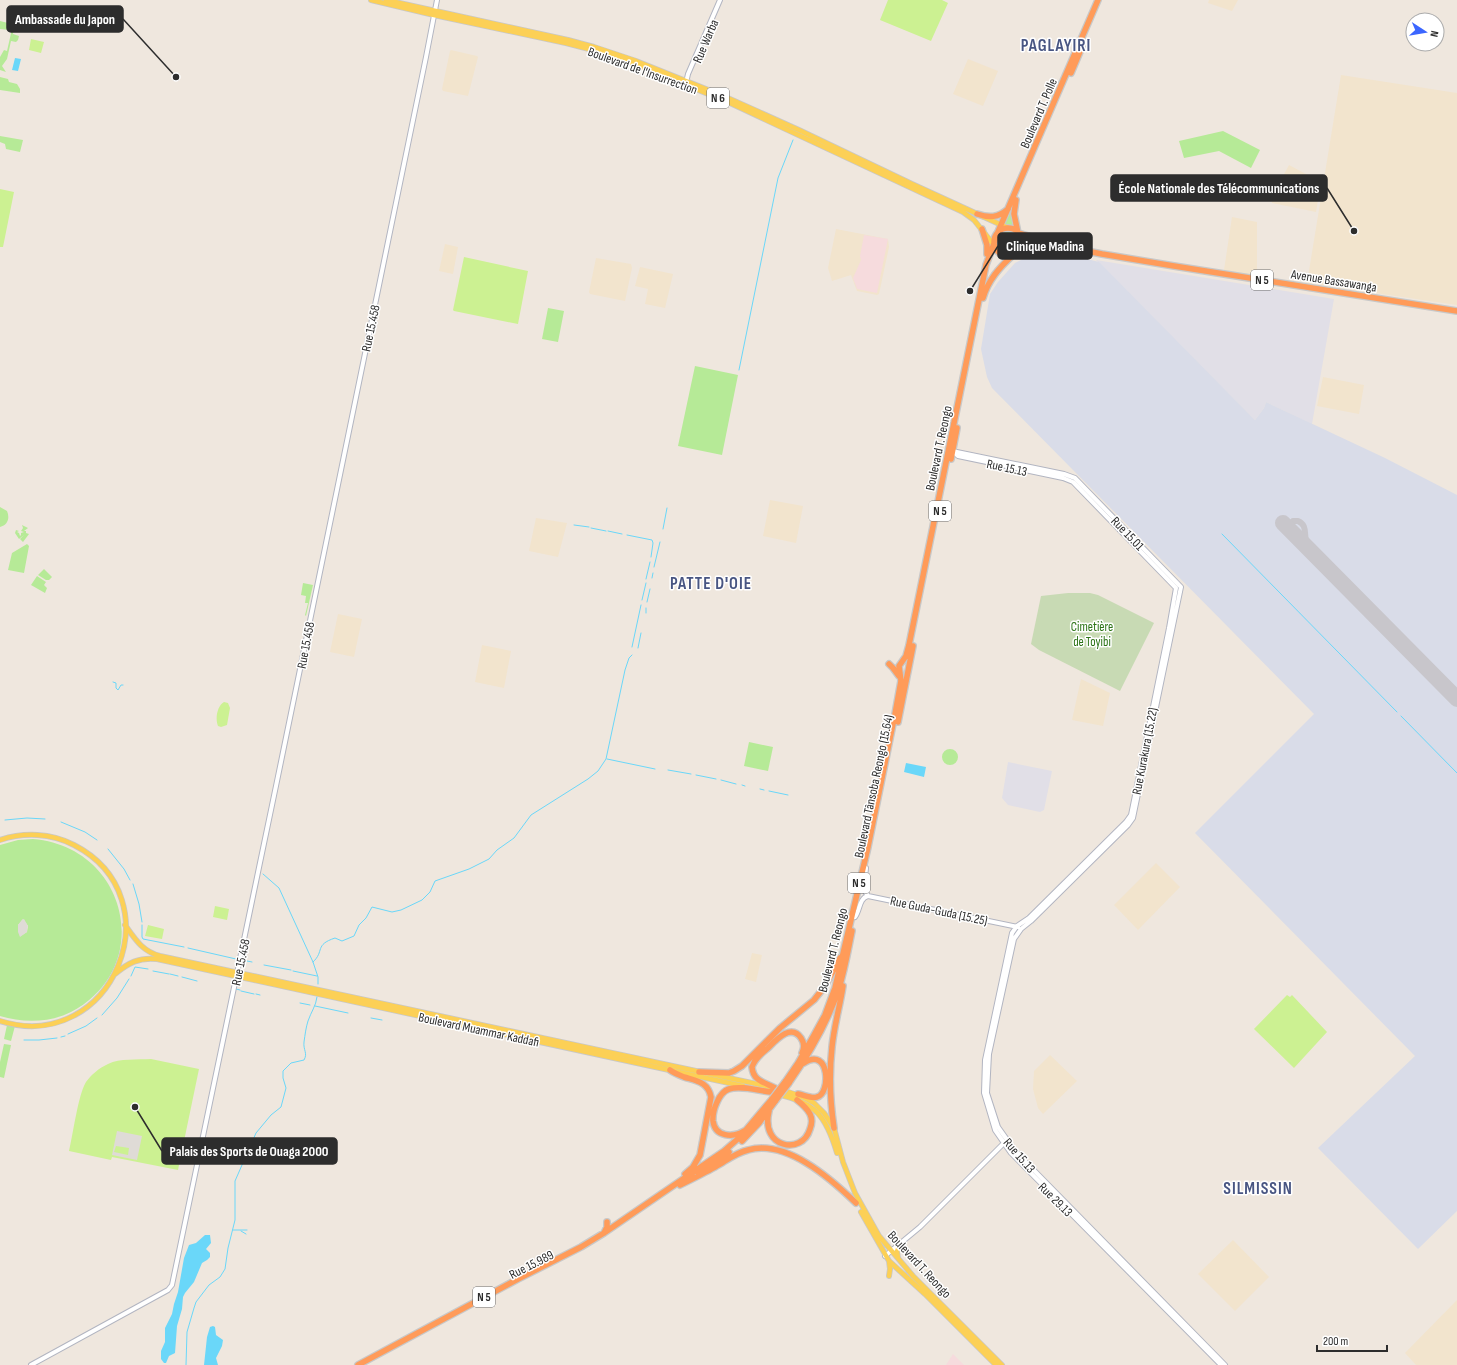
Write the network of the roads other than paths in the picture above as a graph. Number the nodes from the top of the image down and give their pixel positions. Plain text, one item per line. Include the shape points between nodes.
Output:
1 (371, 0) edge
2 (386, 0) edge
3 (437, 0) edge
4 (721, 0) edge
5 (1098, 0) edge
6 (1102, 0) edge
7 (434, 13) junction
8 (686, 83) junction
9 (1009, 208) junction
10 (977, 214) junction
11 (1001, 225) junction
12 (1008, 228) junction
13 (982, 229) joint
14 (1018, 232) junction
15 (993, 243) junction
16 (1066, 247) junction
17 (1014, 254) junction
18 (1457, 311) edge
19 (950, 445) junction
20 (952, 451) junction
21 (1064, 476) junction
22 (1173, 584) joint
23 (1181, 589) joint
24 (906, 656) junction
25 (902, 663) junction
26 (909, 668) junction
27 (901, 671) junction
28 (900, 688) junction
29 (0, 840) edge
30 (866, 868) junction
31 (1058, 892) junction
32 (868, 896) junction
33 (855, 917) junction
34 (125, 925) junction
35 (1019, 927) junction
36 (845, 958) junction
37 (115, 974) junction
38 (237, 974) junction
39 (0, 1021) edge
40 (800, 1064) junction
41 (670, 1070) junction
42 (699, 1072) junction
43 (773, 1090) junction
44 (798, 1097) junction
45 (774, 1100) junction
46 (771, 1107) junction
47 (828, 1118) joint
48 (754, 1123) junction
49 (832, 1131) junction
50 (1005, 1142) junction
51 (679, 1183) junction
52 (856, 1203) junction
53 (619, 1223) junction
54 (604, 1233) junction
55 (899, 1245) junction
56 (891, 1251) junction
57 (885, 1256) junction
58 (898, 1258) junction
59 (889, 1261) junction
60 (889, 1276) dead end
61 (31, 1365) edge
62 (358, 1365) edge
63 (366, 1365) edge
64 (996, 1365) edge
65 (1002, 1365) edge
66 (1221, 1365) edge
67 (1225, 1365) edge

1 - 7 main road, Boulevard de l'Insurrection / N 6
2 - 7 main road, Boulevard de l'Insurrection / N 6
3 - 7 main road, Rue 15.458
4 - 8 main road, Rue Warba
5 - 9 highway, Boulevard T. Polle
6 - 14 highway, Boulevard T. Polle via 1015,203 1014,214
7 - 8 main road, Boulevard de l'Insurrection / N 6 via 588,45 636,61
7 - 38 main road, Rue 15.458
8 - 10 main road, Boulevard de l'Insurrection / N 6 via 799,130
8 - 13 main road, Boulevard de l'Insurrection / N 6 via 963,212
9 - 10 highway, N 6 via 992,217
9 - 11 highway, Boulevard T. Polle
10 - 11 main road, Boulevard de l'Insurrection / N 6
11 - 12 main road, Boulevard de l'Insurrection / N 6
11 - 15 highway, Boulevard T. Polle
12 - 14 highway, N 5
12 - 15 highway via 1001,230
13 - 15 highway, N 5
14 - 16 highway, Avenue Bassawanga / N 5
14 - 17 highway, N 5 via 1022,244 1019,251
15 - 17 highway via 1005,255
15 - 19 highway, Boulevard T. Reongo / N 5 via 986,265
16 - 17 highway, Avenue Bassawanga / N 5 via 1037,247
16 - 18 highway, Avenue Bassawanga / N 5
17 - 20 highway, Boulevard Tânsoba Reongo (15.64) / N 5 via 996,273 984,294
19 - 20 main road
19 - 24 highway, Boulevard T. Reongo / N 5
20 - 21 main road, Rue 15.13 via 958,456
20 - 26 highway, Boulevard Tânsoba Reongo (15.64) / N 5
21 - 22 main road, Rue 15.01 via 1075,484
21 - 23 main road, Rue 15.01 via 1075,478
22 - 31 main road, Rue Kurakura (15.22) via 1176,592 1130,817
23 - 31 main road, Rue Kurakura (15.22) via 1134,818
24 - 25 highway, Boulevard T. Reongo / N 5
24 - 28 highway via 898,662 889,664 898,674
25 - 26 highway via 907,663
25 - 27 highway, N 5 via 899,668
26 - 27 highway via 904,673
26 - 30 highway, Boulevard Tânsoba Reongo (15.64) / N 5
27 - 28 highway, Boulevard T. Reongo / N 5
28 - 36 highway, Boulevard T. Reongo / N 5
29 - 34 main road via 22,835 45,836 68,842 85,852 100,865 113,882 122,905
30 - 32 main road via 864,890
30 - 33 highway, Boulevard Tânsoba Reongo (15.64) / N 5
31 - 35 main road, Rue 15.13
32 - 33 main road via 862,900
32 - 35 main road, Rue Guda-Guda (15.25)
33 - 36 highway, Boulevard Tânsoba Reongo (15.64) / N 5
34 - 37 main road via 123,950
34 - 38 main road, Boulevard Muammar Kaddafi via 139,944 151,953
35 - 50 main road, Rue 15.13 via 1014,939 988,1063 987,1093
36 - 40 highway, Boulevard T. Reongo / N 5 via 829,1004
36 - 42 highway via 814,1000 780,1028 742,1066 729,1073
36 - 49 highway via 832,1046
37 - 38 main road, Boulevard Muammar Kaddafi via 132,962 152,958
37 - 39 main road via 95,1000 66,1019 33,1026
38 - 41 main road, Boulevard Muammar Kaddafi
38 - 42 main road, Boulevard Muammar Kaddafi
38 - 61 main road, Rue 15.458 via 174,1278 169,1290
40 - 43 highway via 804,1044 799,1036 792,1032 779,1037 756,1059 752,1067 754,1076
40 - 44 highway via 815,1059 823,1063 825,1090 816,1098
40 - 45 highway, Boulevard T. Reongo / N 5, bridge
41 - 43 main road, Boulevard Muammar Kaddafi
41 - 51 highway via 703,1083 711,1097 700,1155
42 - 43 main road, Boulevard Muammar Kaddafi
43 - 44 main road, Boulevard Muammar Kaddafi
43 - 48 highway via 728,1089 719,1099 713,1121 718,1131 724,1135 735,1136
44 - 46 highway via 809,1113 812,1124 806,1137 798,1143 787,1145 774,1139 767,1125
44 - 47 main road, Boulevard Muammar Kaddafi via 814,1103
44 - 49 main road, Boulevard Muammar Kaddafi via 816,1111
45 - 46 highway, N 5
45 - 48 highway, N 5
46 - 51 highway, N 5 via 742,1141 718,1160
47 - 49 main road, Boulevard T. Reongo
48 - 51 highway, N 5 via 724,1151
49 - 52 main road, Boulevard T. Reongo via 840,1162
49 - 56 main road, Boulevard T. Reongo via 855,1193 875,1231
50 - 55 main road
50 - 66 main road, Rue 29.13 via 1011,1153 1066,1210
50 - 67 main road, Rue 15.13
51 - 52 highway via 739,1153 764,1148 781,1151 803,1162 838,1186
51 - 53 highway, N 5
51 - 63 highway, Rue 15.989 / N 5 via 579,1252
52 - 57 main road, Boulevard T. Reongo
53 - 54 highway, N 5
53 - 54 highway via 609,1222
54 - 62 highway, N 5 via 568,1255
55 - 56 main road
55 - 58 main road
56 - 57 main road
56 - 58 main road, Boulevard T. Reongo
57 - 59 main road, Boulevard T. Reongo
58 - 65 main road, Boulevard T. Reongo
59 - 60 main road
59 - 64 main road, Boulevard T. Reongo

